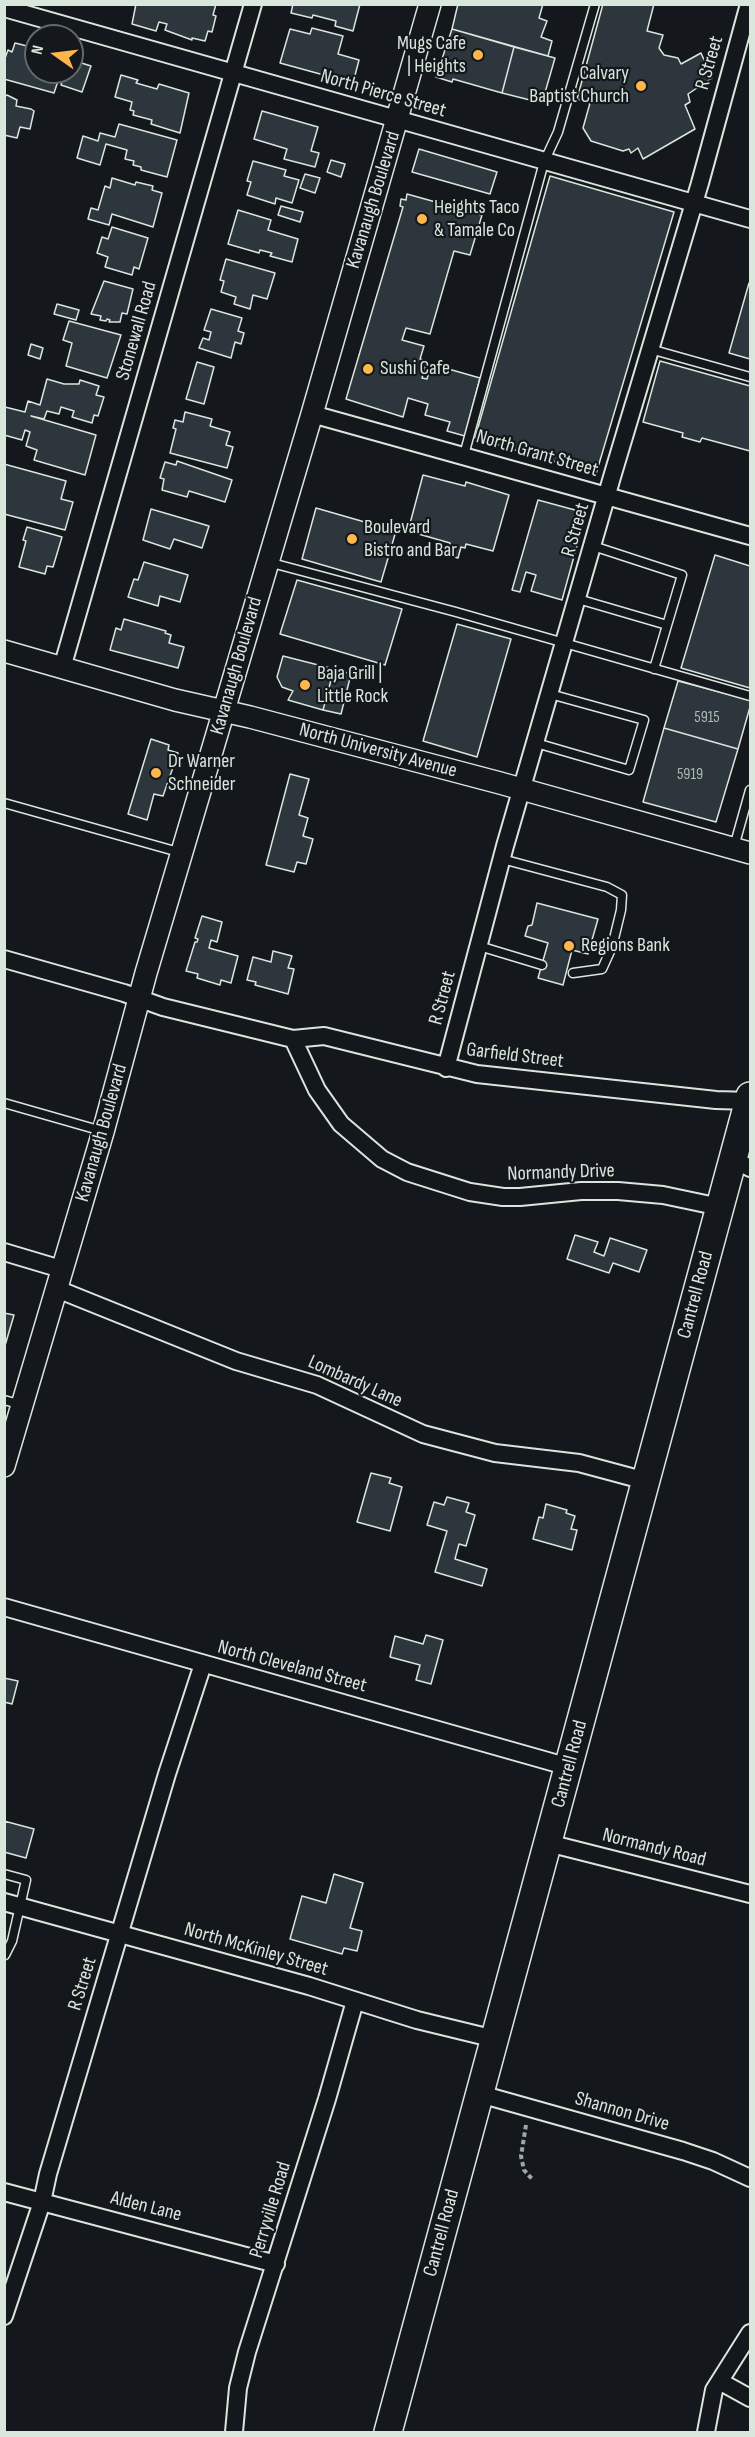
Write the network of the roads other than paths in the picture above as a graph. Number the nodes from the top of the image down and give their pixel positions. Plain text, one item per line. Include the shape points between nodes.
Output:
1 (253, 4) edge
2 (430, 4) edge
3 (595, 4) edge
4 (749, 4) edge
5 (4, 8) edge
6 (232, 74) junction
7 (398, 119) junction
8 (544, 162) junction
9 (694, 203) junction
10 (750, 219) edge
11 (650, 349) junction
12 (750, 377) edge
13 (312, 414) junction
14 (464, 455) junction
15 (608, 496) junction
16 (750, 536) edge
17 (593, 546) junction
18 (267, 561) junction
19 (578, 599) junction
20 (667, 626) junction
21 (565, 644) junction
22 (4, 651) edge
23 (62, 668) junction
24 (654, 669) junction
25 (550, 694) junction
26 (750, 696) edge
27 (224, 711) junction
28 (536, 742) junction
29 (523, 789) junction
30 (750, 790) edge
31 (4, 803) edge
32 (742, 850) edge
33 (183, 854) junction
34 (502, 859) junction
35 (479, 946) junction
36 (4, 959) edge
37 (542, 965) dead end
38 (573, 973) dead end
39 (140, 999) junction
40 (293, 1039) junction
41 (447, 1068) junction
42 (750, 1099) edge
43 (4, 1103) edge
44 (103, 1131) junction
45 (742, 1164) edge
46 (720, 1207) junction
47 (4, 1252) edge
48 (59, 1279) junction
49 (14, 1402) edge
50 (4, 1466) edge
51 (646, 1480) junction
52 (4, 1607) edge
53 (203, 1664) junction
54 (569, 1767) junction
55 (548, 1843) junction
56 (4, 1874) edge
57 (750, 1893) edge
58 (13, 1904) edge
59 (121, 1932) junction
60 (5, 1955) edge
61 (355, 2001) junction
62 (495, 2039) junction
63 (480, 2094) junction
64 (750, 2178) edge
65 (4, 2192) edge
66 (42, 2202) junction
67 (276, 2264) junction
68 (4, 2316) edge
69 (750, 2333) edge
70 (721, 2382) junction
71 (750, 2398) edge
72 (234, 2433) edge
73 (388, 2433) edge
74 (706, 2433) edge

1 - 6 street, Stonewall Road
2 - 7 street, Kavanaugh Boulevard
3 - 8 lane via 558,132
4 - 9 street, R Street
5 - 6 street, North Pierce Street
6 - 7 street, North Pierce Street
6 - 23 street, Stonewall Road
7 - 8 street, North Pierce Street
7 - 13 street, Kavanaugh Boulevard
8 - 9 street, North Pierce Street
8 - 14 lane
9 - 10 street, North Pierce Street
9 - 11 street, R Street
11 - 12 lane
11 - 15 street, R Street
13 - 14 street, North Grant Street
13 - 18 street, Kavanaugh Boulevard
14 - 15 street, North Grant Street
15 - 16 street, North Grant Street
15 - 17 street, R Street
17 - 19 street, R Street
17 - 20 lane via 682,575
18 - 21 lane
18 - 27 street, Kavanaugh Boulevard
19 - 20 lane
19 - 21 street, R Street
20 - 24 lane
21 - 24 lane
21 - 25 street, R Street
22 - 23 street, North University Avenue
23 - 27 street, North University Avenue
24 - 26 lane
25 - 28 street, R Street
25 - 28 lane via 644,720 630,770
27 - 29 street, North University Avenue
27 - 33 street, Kavanaugh Boulevard
28 - 29 street, R Street
29 - 32 street, North University Avenue
29 - 34 street, R Street
30 - 32 lane
31 - 33 lane
33 - 39 street, Kavanaugh Boulevard
34 - 35 street, R Street
34 - 38 lane via 607,887 622,895 612,947 602,969
35 - 37 lane
35 - 41 street, R Street
36 - 39 street, Garfield Street
39 - 40 street, Garfield Street
39 - 44 street, Kavanaugh Boulevard
40 - 41 street, Garfield Street via 324,1036
40 - 46 street, Normandy Drive via 317,1090 341,1124 382,1159 407,1172 470,1192 503,1197 618,1191 663,1195
41 - 42 street, Garfield Street via 716,1100
42 - 45 main road, Cantrell Road
43 - 44 lane
44 - 48 street, Kavanaugh Boulevard
45 - 46 main road, Cantrell Road
46 - 51 main road, Cantrell Road
47 - 48 street, Lombardy Lane
48 - 49 street, Kavanaugh Boulevard
48 - 51 street, Lombardy Lane via 236,1361 317,1385 423,1434 495,1453 579,1463
49 - 50 street, Kavanaugh Boulevard
51 - 54 main road, Cantrell Road
52 - 53 street, North Cleveland Street
53 - 54 street, North Cleveland Street
53 - 59 street, R Street
54 - 55 main road, Cantrell Road
55 - 57 street, Normandy Road
55 - 62 main road, Cantrell Road
56 - 58 lane via 26,1880
58 - 59 street, North McKinley Street
58 - 60 lane
59 - 61 street, North McKinley Street
59 - 66 street, R Street
61 - 62 street, North McKinley Street
61 - 67 street, Perryville Road
62 - 63 main road, Cantrell Road
63 - 64 street, Shannon Drive via 703,2157
63 - 73 main road, Cantrell Road
65 - 66 street, Alden Lane
66 - 67 street, Alden Lane
66 - 68 street, R Street
67 - 72 street, Perryville Road via 238,2388
69 - 70 street
70 - 71 street
70 - 74 street via 714,2390

